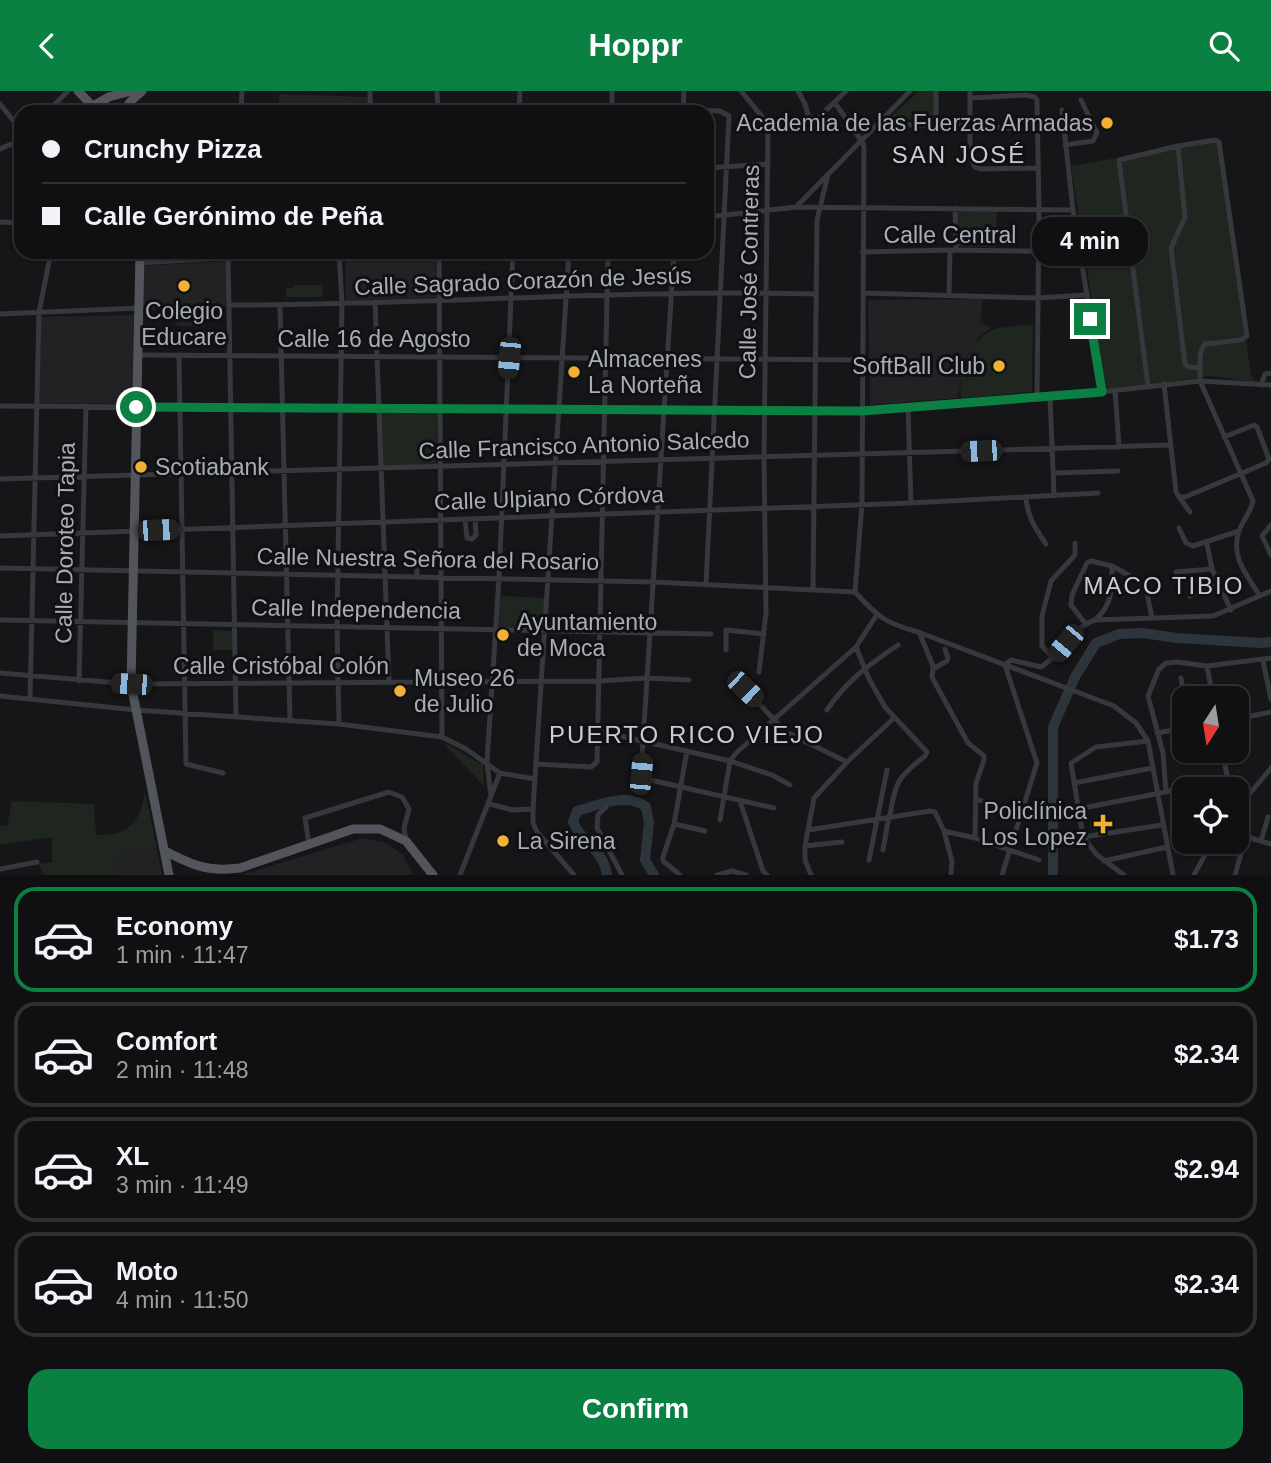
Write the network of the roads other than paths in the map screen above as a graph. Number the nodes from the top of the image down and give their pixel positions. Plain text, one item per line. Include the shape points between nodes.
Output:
1 (68, 91) edge
2 (78, 91) edge
3 (131, 91) edge
4 (142, 91) edge
5 (741, 91) edge
6 (798, 91) edge
7 (846, 91) edge
8 (910, 91) edge
9 (936, 91) edge
10 (970, 95) edge
11 (1081, 100) dead end
12 (835, 103) junction
13 (0, 104) edge
14 (54, 105) edge
15 (92, 105) edge
16 (100, 105) edge
17 (128, 105) edge
18 (1062, 110) dead end
19 (714, 112) edge
20 (14, 121) edge
21 (877, 125) junction
22 (936, 125) junction
23 (971, 125) junction
24 (1038, 131) junction
25 (860, 142) junction
26 (1066, 145) junction
27 (1178, 146) junction
28 (768, 164) junction
29 (714, 168) edge
30 (727, 168) junction
31 (1038, 168) junction
32 (828, 175) junction
33 (811, 192) junction
34 (797, 207) junction
35 (811, 207) junction
36 (821, 207) junction
37 (863, 208) junction
38 (955, 208) junction
39 (1039, 208) junction
40 (1073, 210) junction
41 (768, 211) junction
42 (723, 216) junction
43 (714, 217) edge
44 (817, 220) junction
45 (953, 250) junction
46 (1079, 251) junction
47 (862, 252) junction
48 (1038, 253) junction
49 (50, 259) edge
50 (140, 259) edge
51 (184, 259) edge
52 (228, 259) edge
53 (340, 259) edge
54 (439, 259) edge
55 (513, 259) edge
56 (569, 259) edge
57 (608, 259) edge
58 (674, 259) edge
59 (140, 263) junction
60 (720, 293) junction
61 (767, 293) junction
62 (863, 293) junction
63 (671, 294) junction
64 (816, 294) junction
65 (949, 295) junction
66 (1086, 295) junction
67 (566, 296) junction
68 (607, 296) junction
69 (1037, 298) junction
70 (510, 299) junction
71 (440, 300) junction
72 (375, 302) junction
73 (342, 304) junction
74 (230, 305) junction
75 (280, 305) junction
76 (139, 308) junction
77 (39, 311) junction
78 (0, 314) edge
79 (137, 355) junction
80 (179, 355) junction
81 (231, 356) junction
82 (281, 356) junction
83 (341, 357) junction
84 (376, 357) junction
85 (440, 357) junction
86 (509, 358) junction
87 (562, 358) junction
88 (605, 359) junction
89 (667, 359) junction
90 (717, 359) junction
91 (766, 360) junction
92 (814, 360) junction
93 (863, 361) junction
94 (1201, 368) junction
95 (1271, 373) edge
96 (1200, 381) junction
97 (1164, 384) junction
98 (1261, 385) junction
99 (1271, 385) edge
100 (1147, 386) junction
101 (1115, 390) junction
102 (1102, 392) junction
103 (1050, 397) junction
104 (1037, 398) junction
105 (0, 406) edge
106 (37, 406) junction
107 (86, 406) junction
108 (136, 407) junction
109 (180, 407) junction
110 (232, 407) junction
111 (282, 407) junction
112 (340, 408) junction
113 (379, 408) junction
114 (440, 408) junction
115 (908, 408) junction
116 (505, 409) junction
117 (559, 409) junction
118 (604, 409) junction
119 (663, 410) junction
120 (714, 410) junction
121 (766, 410) junction
122 (814, 411) junction
123 (862, 411) junction
124 (1224, 437) junction
125 (1170, 446) junction
126 (1119, 447) junction
127 (1054, 449) junction
128 (909, 453) junction
129 (863, 454) junction
130 (813, 456) junction
131 (764, 457) junction
132 (712, 459) junction
133 (661, 460) junction
134 (603, 462) junction
135 (555, 463) junction
136 (502, 465) junction
137 (439, 467) junction
138 (379, 469) junction
139 (340, 470) junction
140 (284, 471) junction
141 (1118, 471) dead end
142 (233, 473) junction
143 (1054, 473) junction
144 (1240, 473) junction
145 (181, 474) junction
146 (135, 475) junction
147 (84, 477) junction
148 (35, 478) junction
149 (0, 479) edge
150 (1098, 493) dead end
151 (1054, 494) junction
152 (1026, 497) junction
153 (1179, 497) junction
154 (911, 503) junction
155 (862, 504) junction
156 (813, 506) junction
157 (764, 508) junction
158 (710, 510) junction
159 (657, 512) junction
160 (1190, 512) dead end
161 (602, 514) junction
162 (552, 515) junction
163 (500, 518) junction
164 (465, 519) junction
165 (475, 519) junction
166 (440, 520) junction
167 (383, 522) junction
168 (339, 524) junction
169 (1271, 525) edge
170 (285, 526) junction
171 (233, 528) junction
172 (1179, 528) dead end
173 (183, 529) junction
174 (134, 531) junction
175 (1239, 531) junction
176 (83, 533) junction
177 (34, 535) junction
178 (0, 536) edge
179 (1075, 543) dead end
180 (1046, 544) dead end
181 (1206, 544) junction
182 (417, 552) dead end
183 (1271, 555) edge
184 (1112, 566) junction
185 (0, 568) edge
186 (1212, 569) junction
187 (34, 570) junction
188 (82, 571) junction
189 (133, 571) junction
190 (184, 572) junction
191 (1176, 572) dead end
192 (234, 573) junction
193 (286, 574) junction
194 (338, 575) junction
195 (385, 576) junction
196 (416, 576) junction
197 (441, 577) junction
198 (499, 578) junction
199 (548, 579) junction
200 (600, 580) junction
201 (653, 582) junction
202 (706, 584) junction
203 (1218, 585) junction
204 (765, 586) junction
205 (813, 588) junction
206 (855, 591) junction
207 (1271, 591) edge
208 (1190, 596) dead end
209 (1260, 596) junction
210 (1231, 610) junction
211 (876, 615) junction
212 (1152, 617) junction
213 (0, 620) edge
214 (34, 621) junction
215 (81, 621) junction
216 (1095, 621) junction
217 (132, 622) junction
218 (1085, 623) junction
219 (185, 624) junction
220 (235, 624) junction
221 (287, 625) junction
222 (337, 627) junction
223 (387, 627) junction
224 (440, 629) junction
225 (495, 630) junction
226 (545, 630) junction
227 (599, 632) junction
228 (918, 632) junction
229 (650, 633) junction
230 (711, 633) dead end
231 (764, 634) junction
232 (898, 645) dead end
233 (856, 647) junction
234 (945, 649) dead end
235 (726, 650) dead end
236 (1271, 658) edge
237 (1054, 659) junction
238 (1263, 661) junction
239 (1005, 665) junction
240 (1207, 666) junction
241 (864, 669) junction
242 (933, 669) junction
243 (759, 672) dead end
244 (0, 673) edge
245 (31, 676) junction
246 (648, 678) junction
247 (1181, 678) dead end
248 (689, 680) dead end
249 (79, 681) junction
250 (492, 681) junction
251 (541, 681) junction
252 (598, 681) junction
253 (339, 683) junction
254 (389, 683) junction
255 (441, 683) junction
256 (131, 684) junction
257 (186, 684) junction
258 (236, 684) junction
259 (289, 684) junction
260 (1182, 686) edge
261 (1211, 686) edge
262 (1270, 687) edge
263 (745, 689) dead end
264 (0, 696) edge
265 (30, 699) junction
266 (1271, 699) edge
267 (136, 710) junction
268 (828, 710) dead end
269 (1271, 712) edge
270 (187, 713) junction
271 (1250, 716) edge
272 (236, 717) junction
273 (894, 718) junction
274 (290, 720) junction
275 (773, 720) junction
276 (339, 724) junction
277 (1172, 730) edge
278 (598, 731) junction
279 (1157, 733) junction
280 (442, 737) junction
281 (644, 741) junction
282 (1148, 741) junction
283 (687, 751) junction
284 (730, 761) junction
285 (487, 762) junction
286 (847, 762) junction
287 (536, 764) junction
288 (1152, 768) junction
289 (1271, 768) edge
290 (887, 770) dead end
291 (223, 773) dead end
292 (500, 773) junction
293 (535, 779) junction
294 (1074, 783) junction
295 (790, 785) dead end
296 (680, 787) junction
297 (1172, 792) edge
298 (1166, 793) junction
299 (1157, 795) junction
300 (1249, 795) edge
301 (724, 798) junction
302 (976, 799) junction
303 (491, 800) junction
304 (740, 801) junction
305 (606, 807) dead end
306 (774, 808) dead end
307 (533, 809) junction
308 (1079, 809) junction
309 (1021, 814) junction
310 (890, 816) junction
311 (1268, 817) dead end
312 (878, 818) junction
313 (720, 820) dead end
314 (674, 824) junction
315 (1162, 825) junction
316 (808, 830) junction
317 (705, 831) dead end
318 (944, 831) junction
319 (1083, 837) junction
320 (1249, 837) edge
321 (975, 838) junction
322 (406, 841) junction
323 (1261, 841) junction
324 (842, 842) dead end
325 (309, 844) junction
326 (1271, 844) edge
327 (805, 846) junction
328 (1167, 847) junction
329 (883, 850) dead end
330 (1010, 850) junction
331 (165, 851) junction
332 (1205, 854) edge
333 (1241, 854) edge
334 (869, 860) dead end
335 (1039, 860) dead end
336 (37, 862) dead end
337 (1104, 862) junction
338 (11, 867) junction
339 (0, 869) edge
340 (951, 873) edge
341 (13, 875) edge
342 (169, 875) edge
343 (433, 875) edge
344 (460, 875) edge
345 (574, 875) edge
346 (622, 875) edge
347 (680, 875) edge
348 (717, 875) edge
349 (746, 875) edge
350 (767, 875) edge
351 (811, 875) edge
352 (1002, 875) edge
353 (1124, 875) edge
354 (1173, 875) edge
355 (1194, 875) edge
356 (1235, 875) edge

1 - 14 street
2 - 15 main road
3 - 16 main road via 109,97
4 - 17 main road
5 - 28 street, Calle José Contreras via 768,129
6 - 12 street via 813,120
7 - 12 street
8 - 21 street
9 - 22 street
10 - 23 street
10 - 24 street via 1035,97
11 - 26 street via 1096,138
12 - 25 street
13 - 20 street
18 - 26 street
19 - 30 street via 727,113 730,120
21 - 22 street
21 - 25 street
22 - 23 street
23 - 24 street
23 - 31 street via 970,156 975,167
24 - 31 street
25 - 32 street
25 - 37 street via 864,148
26 - 40 street
27 - 94 street via 1185,217 1171,248 1185,364
27 - 94 street via 1210,139 1219,142 1247,336 1205,344
27 - 100 street via 1119,160
28 - 30 street
28 - 41 street, Calle José Contreras
29 - 30 street
30 - 42 street
31 - 39 street
32 - 33 street
32 - 36 street
33 - 34 street
33 - 35 street
34 - 35 street
34 - 41 street
35 - 36 street
35 - 44 street
36 - 37 street
36 - 44 street
37 - 38 street
37 - 47 street
38 - 39 street
38 - 45 street
39 - 40 street
39 - 48 street
40 - 46 street
41 - 42 street
41 - 61 street, Calle José Contreras
42 - 43 street
42 - 60 street
44 - 64 street
45 - 47 street, Calle Central
45 - 48 street, Calle Central
45 - 65 street
46 - 48 street, Calle Central
46 - 66 street
47 - 62 street
48 - 69 street
49 - 77 street
50 - 59 main road
51 - 59 street
52 - 74 street
53 - 73 street
54 - 71 street
55 - 70 street
56 - 67 street
57 - 68 street
58 - 63 street
59 - 76 main road
60 - 61 street, Calle Sagrado Corazón de Jesús
60 - 63 street, Calle Sagrado Corazón de Jesús
60 - 90 street
61 - 64 street, Calle Sagrado Corazón de Jesús
61 - 91 street, Calle José Contreras
62 - 65 street
62 - 93 street
63 - 68 street, Calle Sagrado Corazón de Jesús
63 - 89 street
64 - 92 street
65 - 69 street
66 - 69 street
66 - 102 street
67 - 68 street, Calle Sagrado Corazón de Jesús
67 - 70 street, Calle Sagrado Corazón de Jesús
67 - 87 street
68 - 88 street
69 - 104 street
70 - 71 street, Calle Sagrado Corazón de Jesús
70 - 86 street
71 - 72 street, Calle Sagrado Corazón de Jesús
71 - 85 street
72 - 73 street, Calle Sagrado Corazón de Jesús
72 - 84 street
73 - 75 street, Calle Sagrado Corazón de Jesús
73 - 83 street
74 - 75 street, Calle Sagrado Corazón de Jesús
74 - 81 street
75 - 82 street
76 - 77 street
76 - 79 main road
77 - 78 street
77 - 106 street
79 - 80 street, Calle 16 de Agosto
79 - 108 main road
80 - 81 street, Calle 16 de Agosto
80 - 109 street
81 - 82 street, Calle 16 de Agosto
81 - 110 street
82 - 83 street, Calle 16 de Agosto
82 - 111 street
83 - 84 street, Calle 16 de Agosto
83 - 112 street
84 - 85 street, Calle 16 de Agosto
84 - 113 street
85 - 86 street, Calle 16 de Agosto
85 - 114 street
86 - 87 street, Calle 16 de Agosto
86 - 116 street
87 - 88 street, Calle 16 de Agosto
87 - 117 street
88 - 89 street, Calle 16 de Agosto
88 - 118 street
89 - 90 street, Calle 16 de Agosto
89 - 119 street
90 - 91 street, Calle 16 de Agosto
90 - 120 street
91 - 92 street, Calle 16 de Agosto
91 - 121 street, Calle José Contreras
92 - 93 street, Calle 16 de Agosto
92 - 122 street
93 - 123 street
94 - 96 street
95 - 98 street via 1265,374
96 - 97 street
96 - 98 street
96 - 124 street
97 - 100 street
97 - 125 street
98 - 99 street
100 - 101 street
101 - 102 street
101 - 126 street
102 - 103 street
103 - 104 street
103 - 127 street
104 - 115 street
105 - 106 street
106 - 107 street
106 - 148 street
107 - 108 street
107 - 147 street, Calle Doroteo Tapia
108 - 109 street
108 - 146 main road
109 - 110 street
109 - 145 street
110 - 111 street
110 - 142 street
111 - 112 street
111 - 140 street
112 - 113 street
112 - 139 street
113 - 114 street
113 - 138 street
114 - 116 street
114 - 137 street
115 - 123 street
115 - 128 street
116 - 117 street
116 - 136 street
117 - 118 street
117 - 135 street
118 - 119 street
118 - 134 street
119 - 120 street
119 - 133 street
120 - 121 street
120 - 132 street
121 - 122 street
121 - 131 street, Calle José Contreras
122 - 123 street
122 - 130 street
123 - 129 street
124 - 144 street
124 - 144 street via 1250,425 1257,427 1269,459
125 - 126 street, Calle Francisco Antonio Salcedo
125 - 153 street
126 - 127 street, Calle Francisco Antonio Salcedo
127 - 128 street, Calle Francisco Antonio Salcedo
127 - 143 street
128 - 129 street, Calle Francisco Antonio Salcedo
128 - 154 street
129 - 130 street, Calle Francisco Antonio Salcedo
129 - 155 street
130 - 131 street, Calle Francisco Antonio Salcedo
130 - 156 street
131 - 132 street, Calle Francisco Antonio Salcedo
131 - 157 street, Calle José Contreras
132 - 133 street, Calle Francisco Antonio Salcedo
132 - 158 street
133 - 134 street, Calle Francisco Antonio Salcedo
133 - 159 street
134 - 135 street, Calle Francisco Antonio Salcedo
134 - 161 street
135 - 136 street, Calle Francisco Antonio Salcedo
135 - 162 street
136 - 137 street, Calle Francisco Antonio Salcedo
136 - 163 street
137 - 138 street, Calle Francisco Antonio Salcedo
137 - 166 street
138 - 139 street, Calle Francisco Antonio Salcedo
138 - 167 street
139 - 140 street, Calle Francisco Antonio Salcedo
139 - 168 street
140 - 142 street, Calle Francisco Antonio Salcedo
140 - 170 street
141 - 143 street
142 - 145 street, Calle Francisco Antonio Salcedo
142 - 171 street
143 - 151 street
144 - 153 street
144 - 175 street via 1253,501
145 - 146 street, Calle Francisco Antonio Salcedo
145 - 173 street
146 - 147 street, Calle Francisco Antonio Salcedo
146 - 174 main road
147 - 148 street, Calle Francisco Antonio Salcedo
147 - 176 street, Calle Doroteo Tapia
148 - 149 street, Calle Francisco Antonio Salcedo
148 - 177 street
150 - 151 street, Calle Ulpiano Córdova
151 - 152 street, Calle Ulpiano Córdova
152 - 154 street, Calle Ulpiano Córdova
152 - 180 street via 1032,523
153 - 160 street
154 - 155 street, Calle Ulpiano Córdova
155 - 156 street, Calle Ulpiano Córdova
155 - 206 street
156 - 157 street, Calle Ulpiano Córdova
156 - 205 street
157 - 158 street, Calle Ulpiano Córdova
157 - 204 street, Calle José Contreras
158 - 159 street, Calle Ulpiano Córdova
158 - 202 street
159 - 161 street, Calle Ulpiano Córdova
159 - 201 street
161 - 162 street, Calle Ulpiano Córdova
161 - 200 street
162 - 163 street, Calle Ulpiano Córdova
162 - 199 street
163 - 165 street, Calle Ulpiano Córdova
163 - 198 street
164 - 165 street, Calle Ulpiano Córdova
164 - 165 street via 467,538 472,539
164 - 166 street, Calle Ulpiano Córdova
166 - 167 street, Calle Ulpiano Córdova
166 - 197 street
167 - 168 street, Calle Ulpiano Córdova
167 - 195 street
168 - 170 street, Calle Ulpiano Córdova
168 - 194 street
169 - 183 street via 1262,536
170 - 171 street, Calle Ulpiano Córdova
170 - 193 street
171 - 173 street, Calle Ulpiano Córdova
171 - 192 street
172 - 181 street via 1186,543
173 - 174 street, Calle Ulpiano Córdova
173 - 190 street
174 - 176 street, Calle Ulpiano Córdova
174 - 189 main road
175 - 181 street
175 - 209 street via 1240,565
176 - 177 street, Calle Ulpiano Córdova
176 - 188 street, Calle Doroteo Tapia
177 - 178 street, Calle Ulpiano Córdova
177 - 187 street
179 - 237 street via 1074,555 1051,581 1042,616 1042,646
181 - 186 street
182 - 196 street
184 - 212 street via 1145,584
184 - 216 street via 1111,600
184 - 218 street via 1087,563 1071,605
185 - 187 street, Calle Nuestra Señora del Rosario
186 - 191 street
186 - 203 street
187 - 188 street, Calle Nuestra Señora del Rosario
187 - 214 street
188 - 189 street, Calle Nuestra Señora del Rosario
188 - 215 street, Calle Doroteo Tapia
189 - 190 street, Calle Nuestra Señora del Rosario
189 - 217 main road
190 - 192 street, Calle Nuestra Señora del Rosario
190 - 219 street
192 - 193 street, Calle Nuestra Señora del Rosario
192 - 220 street
193 - 194 street, Calle Nuestra Señora del Rosario
193 - 221 street
194 - 195 street, Calle Nuestra Señora del Rosario
194 - 222 street
195 - 196 street, Calle Nuestra Señora del Rosario
195 - 223 street
196 - 197 street, Calle Nuestra Señora del Rosario
197 - 198 street, Calle Nuestra Señora del Rosario
197 - 224 street
198 - 199 street, Calle Nuestra Señora del Rosario
198 - 225 street
199 - 200 street, Calle Nuestra Señora del Rosario
199 - 226 street
200 - 201 street, Calle Nuestra Señora del Rosario
200 - 227 street
201 - 202 street, Calle Nuestra Señora del Rosario
201 - 229 street
202 - 204 street, Calle Nuestra Señora del Rosario
203 - 208 street
203 - 210 street
204 - 205 street, Calle Nuestra Señora del Rosario
204 - 231 street, Calle José Contreras
205 - 206 street, Calle Nuestra Señora del Rosario
206 - 211 street
207 - 209 street
209 - 210 street
210 - 212 street via 1205,617
211 - 228 street
211 - 233 street
212 - 216 street
213 - 214 street, Calle Independencia
214 - 215 street, Calle Independencia
214 - 245 street
215 - 217 street, Calle Independencia
215 - 249 street, Calle Doroteo Tapia
216 - 218 street
217 - 219 street, Calle Independencia
217 - 256 main road
218 - 237 street
219 - 220 street, Calle Independencia
219 - 257 street
220 - 221 street, Calle Independencia
220 - 258 street
221 - 222 street, Calle Independencia
221 - 259 street
222 - 223 street, Calle Independencia
222 - 253 street
223 - 224 street, Calle Independencia
223 - 254 street
224 - 225 street, Calle Independencia
224 - 255 street
225 - 226 street, Calle Independencia
225 - 250 street
226 - 227 street, Calle Independencia
226 - 251 street
227 - 229 street, Calle Independencia
227 - 252 street
228 - 239 street
228 - 242 street
229 - 230 street, Calle Independencia
229 - 246 street
231 - 235 street via 726,630
231 - 243 street, Calle José Contreras
232 - 241 street
233 - 241 street
233 - 275 street
234 - 242 street via 947,661
236 - 238 street
237 - 239 street via 1041,667 1012,660
238 - 240 street
238 - 262 street
239 - 282 street via 1114,706 1136,723
239 - 309 street via 1037,763
240 - 261 street
240 - 279 street via 1177,662 1159,669 1148,696
241 - 268 street via 839,692
241 - 273 street
242 - 302 street via 932,677 968,743 984,756
244 - 245 street, Calle Cristóbal Colón
245 - 249 street, Calle Cristóbal Colón
245 - 265 street
246 - 248 street, Calle Cristóbal Colón
246 - 252 street, Calle Cristóbal Colón
246 - 281 street
247 - 260 street
249 - 256 street, Calle Cristóbal Colón
250 - 251 street, Calle Cristóbal Colón
250 - 255 street, Calle Cristóbal Colón
250 - 285 street
251 - 252 street, Calle Cristóbal Colón
251 - 287 street
252 - 278 street
253 - 254 street, Calle Cristóbal Colón
253 - 259 street, Calle Cristóbal Colón
253 - 276 street
254 - 255 street, Calle Cristóbal Colón
255 - 280 street
256 - 257 street, Calle Cristóbal Colón
256 - 267 main road
257 - 258 street, Calle Cristóbal Colón
257 - 270 street
258 - 259 street, Calle Cristóbal Colón
258 - 272 street
259 - 274 street
262 - 266 street
263 - 275 street
264 - 265 street
265 - 267 street
267 - 270 street
267 - 331 main road
269 - 271 street
270 - 272 street
270 - 291 street via 187,766
272 - 274 street
273 - 286 street
273 - 310 street via 927,752 898,780
274 - 276 street
275 - 284 street
275 - 286 street via 786,732
276 - 280 street
277 - 279 street
278 - 281 street
278 - 287 street via 595,766
279 - 298 street
280 - 285 street
281 - 283 street
281 - 296 street via 643,777
282 - 288 street
282 - 294 street via 1096,747 1085,753 1071,763
283 - 284 street
283 - 296 street
284 - 295 street
284 - 301 street
285 - 292 street
285 - 303 street
286 - 316 street via 814,798
287 - 293 street
288 - 294 street
288 - 299 street
289 - 300 street
290 - 312 street
292 - 293 street
292 - 303 street
293 - 307 street
294 - 308 street
296 - 301 street
296 - 314 street
297 - 298 street
298 - 299 street
299 - 308 street
299 - 315 street
301 - 304 street
301 - 313 street
302 - 309 street
302 - 321 street
303 - 307 street via 512,810
303 - 344 street
304 - 306 street
304 - 350 street
305 - 346 street via 598,815 597,828
307 - 345 street via 537,832
308 - 319 street
309 - 330 street
310 - 312 street
310 - 318 street via 935,812
310 - 329 street
311 - 323 street
312 - 316 street
312 - 334 street
314 - 317 street
314 - 347 street via 663,861
315 - 319 street
315 - 328 street
316 - 327 street
318 - 321 street
318 - 340 street
319 - 337 street
320 - 323 street
321 - 330 street
322 - 325 main road via 380,829 353,829
322 - 325 street via 409,809 402,796 387,792 304,818
322 - 343 main road
323 - 326 street
324 - 327 street
325 - 331 main road via 221,870 203,869
327 - 351 street
328 - 337 street
328 - 354 street
330 - 335 street
330 - 352 street
331 - 342 main road
332 - 355 street
333 - 356 street
336 - 338 street
337 - 353 street
338 - 339 street
338 - 341 street
348 - 349 street via 732,871

